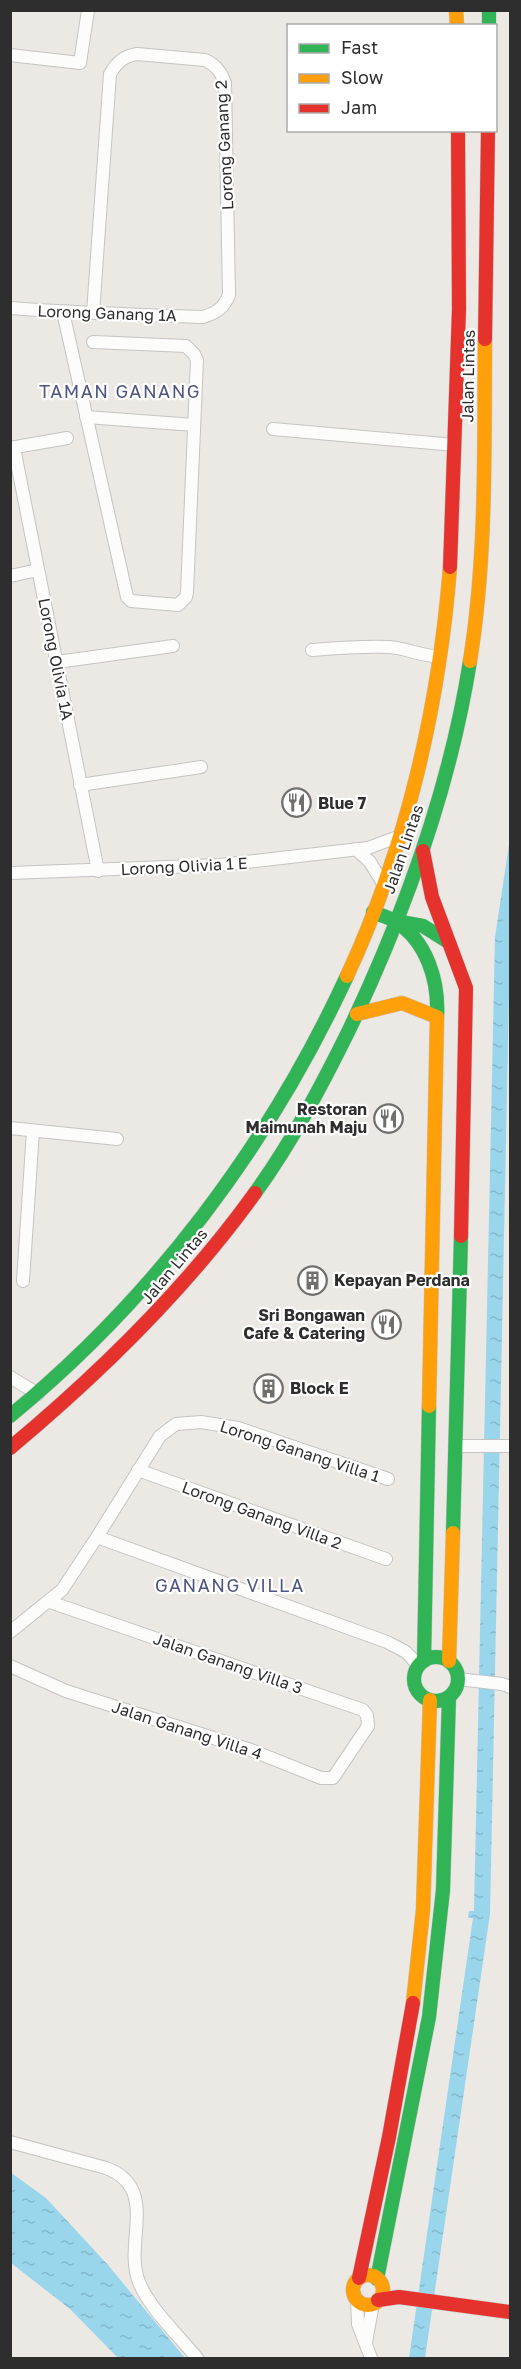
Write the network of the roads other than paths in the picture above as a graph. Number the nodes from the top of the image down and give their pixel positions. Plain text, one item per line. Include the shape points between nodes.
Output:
1 (88, 10) edge
2 (501, 10) edge
3 (491, 24) edge
4 (10, 55) edge
5 (458, 132) edge
6 (488, 132) edge
7 (10, 308) edge
8 (63, 312) junction
9 (93, 313) junction
10 (203, 317) joint
11 (93, 342) dead end
12 (86, 417) junction
13 (194, 425) junction
14 (273, 429) dead end
15 (67, 438) dead end
16 (455, 445) junction
17 (12, 448) edge
18 (38, 570) junction
19 (10, 576) edge
20 (173, 646) dead end
21 (312, 650) dead end
22 (440, 656) junction
23 (57, 662) junction
24 (470, 663) junction
25 (425, 736) junction
26 (201, 767) dead end
27 (80, 785) junction
28 (401, 836) junction
29 (356, 849) junction
30 (423, 851) junction
31 (98, 871) junction
32 (10, 873) edge
33 (384, 885) junction
34 (373, 912) junction
35 (396, 921) junction
36 (448, 942) junction
37 (357, 1014) junction
38 (437, 1017) junction
39 (10, 1128) edge
40 (33, 1131) junction
41 (117, 1139) dead end
42 (23, 1281) dead end
43 (10, 1377) edge
44 (38, 1394) junction
45 (10, 1416) edge
46 (455, 1446) junction
47 (507, 1447) edge
48 (10, 1448) edge
49 (138, 1470) junction
50 (388, 1479) dead end
51 (97, 1538) junction
52 (386, 1559) dead end
53 (50, 1602) junction
54 (10, 1632) edge
55 (449, 1661) junction
56 (421, 1664) junction
57 (10, 1666) edge
58 (465, 1680) junction
59 (506, 1686) edge
60 (449, 1697) junction
61 (430, 1700) junction
62 (352, 1749) joint
63 (10, 2142) edge
64 (359, 2278) junction
65 (379, 2281) junction
66 (399, 2293) junction
67 (454, 2299) junction
68 (357, 2300) junction
69 (510, 2301) edge
70 (376, 2302) junction
71 (510, 2312) edge
72 (365, 2343) junction
73 (197, 2358) edge
74 (371, 2358) edge

1 - 4 street via 80,63
2 - 3 street
5 - 16 main road, Jalan Lintas
6 - 24 main road, Jalan Lintas via 481,545 478,611
7 - 8 street, Lorong Ganang 1A
8 - 9 street, Lorong Ganang 1A
8 - 12 street
9 - 10 street, Lorong Ganang 1A
9 - 10 street, Lorong Ganang 2 via 110,74 121,60 137,54 205,60 218,68 225,83 229,295 220,309
11 - 13 street via 186,346 191,350 197,360
12 - 13 street
12 - 13 street via 127,597 131,601 170,606 182,602 187,592
14 - 16 street
15 - 17 street
16 - 22 main road, Jalan Lintas
17 - 18 street, Lorong Olivia 1A
18 - 19 street
18 - 23 street, Lorong Olivia 1A
20 - 23 street
21 - 22 street via 388,647 426,657
22 - 25 main road, Jalan Lintas
23 - 27 street, Lorong Olivia 1A
24 - 25 main road via 453,669 447,677
24 - 30 main road, Jalan Lintas via 452,750
25 - 28 main road, Jalan Lintas
26 - 27 street
27 - 31 street, Lorong Olivia 1A
28 - 29 street, Lorong Olivia 1 E
28 - 33 main road, Jalan Lintas
29 - 31 street, Lorong Olivia 1 E via 200,867
29 - 33 street via 370,862
30 - 35 main road, Jalan Lintas
30 - 36 main road via 432,897
31 - 32 street, Lorong Olivia 1 E
33 - 34 main road, Jalan Lintas
34 - 35 main road
34 - 44 main road, Jalan Lintas via 334,1005 261,1135 159,1270
35 - 36 main road via 414,921
35 - 37 main road, Jalan Lintas
35 - 38 main road via 415,940 433,971
36 - 46 main road via 466,988 467,1014
37 - 38 main road via 402,1003
37 - 48 main road, Jalan Lintas via 307,1110 252,1197 179,1289 133,1338
38 - 56 main road
39 - 40 street
40 - 41 street
40 - 42 street
43 - 44 street
44 - 45 main road, Jalan Lintas
46 - 47 street
46 - 55 main road
49 - 50 street, Lorong Ganang Villa 1 via 160,1436 176,1424 201,1422 238,1428
49 - 51 street
49 - 52 street, Lorong Ganang Villa 2
51 - 53 street via 71,1579
51 - 56 street via 387,1642
53 - 54 street
53 - 62 street, Jalan Ganang Villa 3 via 363,1710 368,1726
55 - 56 main road via 436,1657
55 - 58 main road
56 - 61 main road via 415,1672 415,1686
57 - 62 street, Jalan Ganang Villa 4 via 66,1691 251,1750 321,1778 333,1778
58 - 59 street
58 - 60 main road
60 - 61 main road
60 - 65 main road via 443,1890 429,2017
61 - 64 main road via 423,1910 412,2014
63 - 73 street via 106,2168 126,2179 136,2199 134,2264 139,2284
64 - 65 main road via 366,2276
64 - 68 main road via 353,2286
65 - 66 main road
65 - 70 main road via 382,2292
66 - 67 main road
66 - 70 main road
67 - 69 main road
67 - 71 main road
68 - 70 main road via 364,2305
68 - 72 street via 358,2324
70 - 72 street
72 - 74 street

